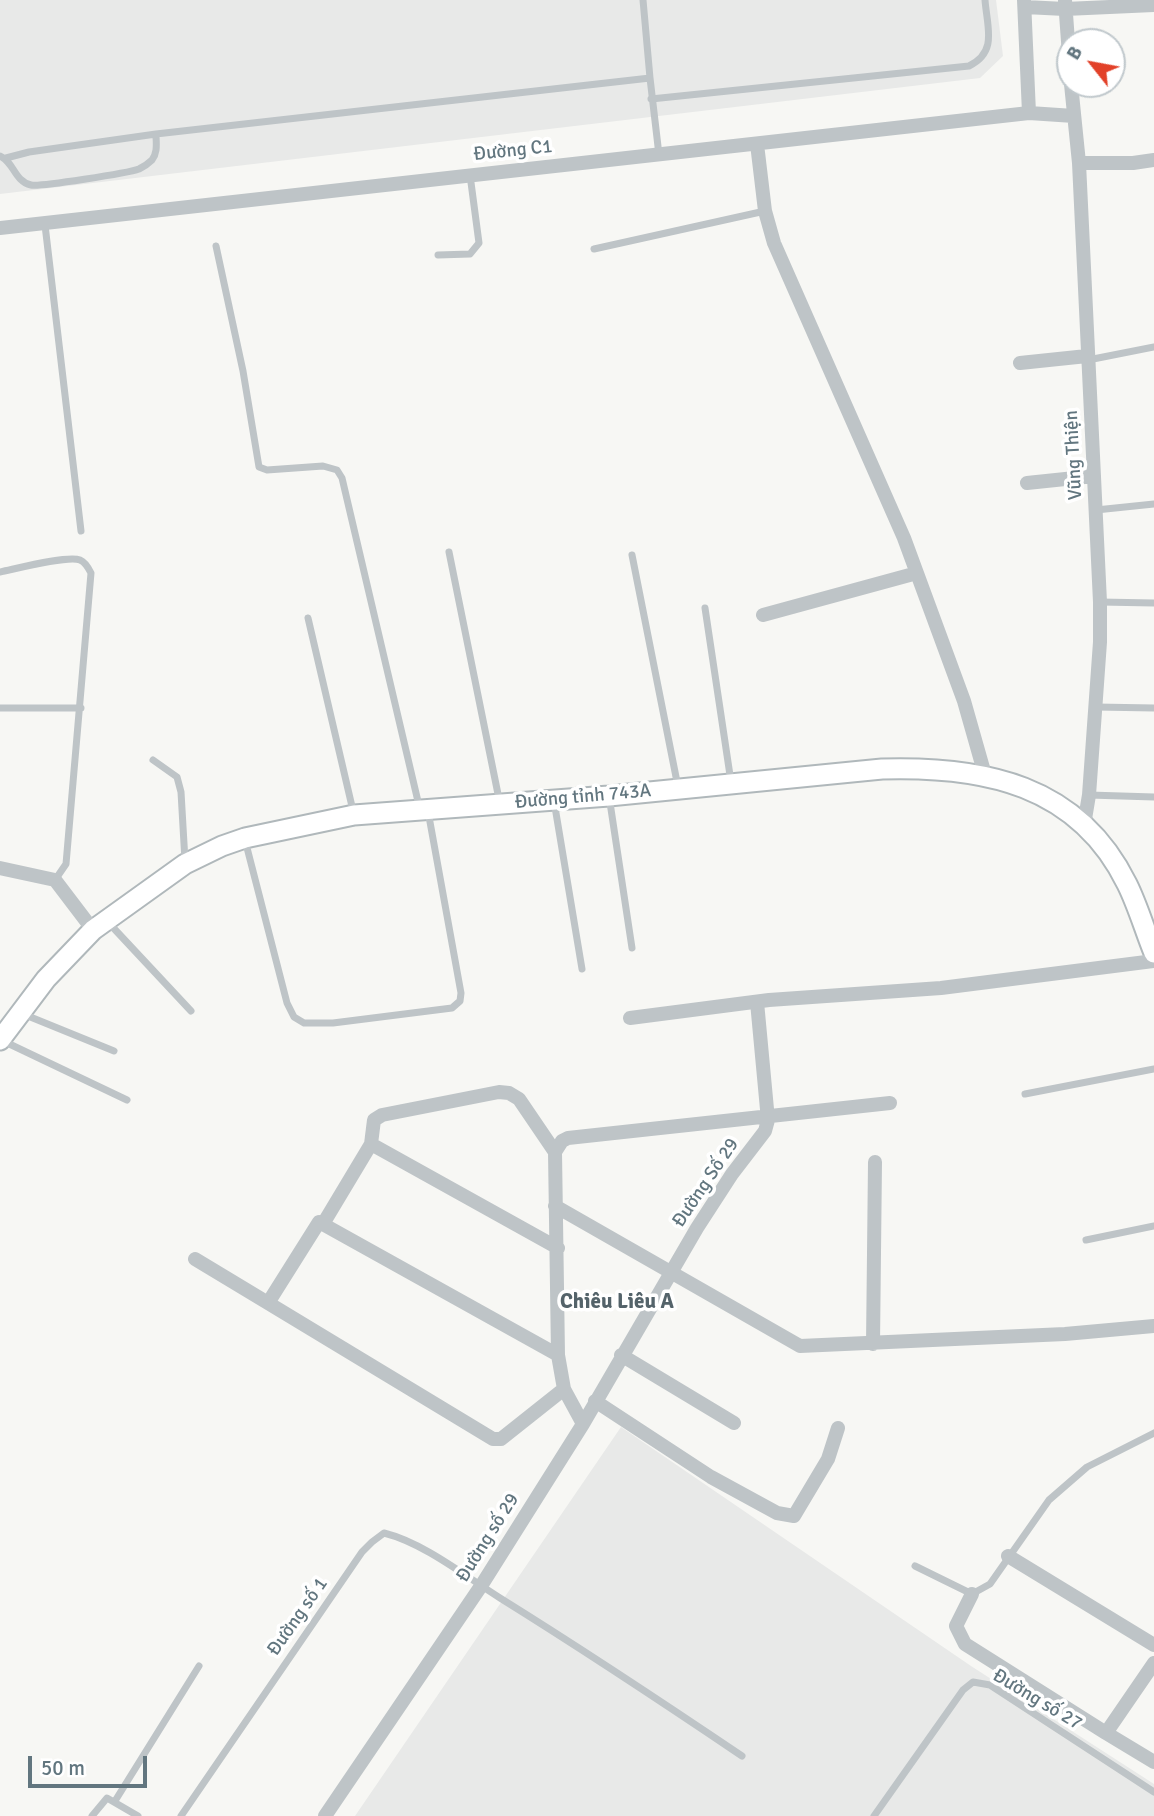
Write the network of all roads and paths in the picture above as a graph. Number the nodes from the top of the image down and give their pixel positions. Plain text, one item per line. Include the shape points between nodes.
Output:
1 (643, 0) edge
2 (985, 0) edge
3 (1025, 4) edge
4 (1065, 4) edge
5 (1154, 5) edge
6 (1067, 28) edge
7 (650, 78) junction
8 (1072, 98) edge
9 (651, 99) junction
10 (1029, 113) junction
11 (1074, 116) junction
12 (156, 134) junction
13 (757, 144) junction
14 (660, 155) junction
15 (3, 157) edge
16 (1154, 160) edge
17 (1079, 163) junction
18 (470, 175) junction
19 (765, 211) junction
20 (45, 225) junction
21 (0, 228) edge
22 (216, 246) dead end
23 (594, 249) dead end
24 (438, 256) dead end
25 (1154, 347) edge
26 (1087, 358) junction
27 (1020, 363) dead end
28 (1094, 476) junction
29 (1027, 483) dead end
30 (1154, 504) edge
31 (1096, 510) junction
32 (81, 531) dead end
33 (449, 552) dead end
34 (632, 555) dead end
35 (0, 572) edge
36 (917, 572) junction
37 (1100, 602) junction
38 (1154, 603) edge
39 (705, 608) dead end
40 (763, 615) dead end
41 (308, 618) dead end
42 (1096, 706) junction
43 (0, 708) edge
44 (80, 708) junction
45 (1154, 708) edge
46 (153, 760) dead end
47 (985, 775) junction
48 (731, 783) junction
49 (678, 788) junction
50 (1089, 795) junction
51 (608, 796) junction
52 (1154, 797) edge
53 (554, 800) junction
54 (501, 804) junction
55 (424, 811) junction
56 (354, 815) junction
57 (1084, 825) junction
58 (245, 838) junction
59 (185, 864) junction
60 (0, 868) edge
61 (55, 880) junction
62 (99, 925) junction
63 (632, 948) dead end
64 (1154, 954) edge
65 (1154, 961) edge
66 (582, 970) dead end
67 (757, 1002) junction
68 (191, 1011) dead end
69 (19, 1013) junction
70 (630, 1018) dead end
71 (0, 1040) edge
72 (114, 1051) dead end
73 (1154, 1069) edge
74 (1025, 1094) dead end
75 (127, 1100) dead end
76 (890, 1102) dead end
77 (768, 1114) junction
78 (371, 1144) junction
79 (555, 1152) junction
80 (875, 1161) dead end
81 (555, 1206) junction
82 (323, 1224) junction
83 (1154, 1226) edge
84 (1086, 1240) dead end
85 (558, 1248) junction
86 (195, 1259) dead end
87 (670, 1272) junction
88 (268, 1303) junction
89 (1154, 1326) edge
90 (873, 1344) junction
91 (558, 1355) junction
92 (621, 1355) junction
93 (564, 1389) junction
94 (595, 1401) junction
95 (734, 1423) dead end
96 (583, 1424) junction
97 (838, 1428) dead end
98 (1154, 1433) edge
99 (1008, 1556) junction
100 (915, 1566) dead end
101 (481, 1586) junction
102 (972, 1594) junction
103 (1154, 1645) edge
104 (1154, 1663) edge
105 (199, 1666) dead end
106 (1105, 1733) junction
107 (742, 1756) dead end
108 (1154, 1762) edge
109 (1154, 1792) edge
110 (111, 1799) junction
111 (92, 1816) edge
112 (138, 1816) edge
113 (181, 1816) edge
114 (325, 1816) edge
115 (873, 1816) edge

1 - 7 lane
2 - 9 lane via 988,46 980,61 969,66
3 - 4 street
3 - 10 street
4 - 5 street
4 - 6 street
7 - 9 lane
7 - 12 lane
8 - 11 street, Vũng Thiện
9 - 14 lane
10 - 11 street, Đường C1
10 - 13 street, Đường C1
11 - 17 street, Vũng Thiện
12 - 15 lane
12 - 15 lane via 156,154 138,169 32,185 16,176
13 - 14 street, Đường C1
13 - 19 street
14 - 18 street, Đường C1
16 - 17 street
17 - 26 street, Vũng Thiện
18 - 20 street, Đường C1
18 - 24 lane via 479,243 470,254
19 - 23 lane
19 - 36 street via 774,243
20 - 21 street, Đường C1
20 - 32 lane
22 - 55 lane via 259,467 323,466 337,470 342,478
25 - 26 lane
26 - 27 street
26 - 28 street, Vũng Thiện
28 - 29 street
28 - 31 street, Vũng Thiện
30 - 31 lane
31 - 37 street, Vũng Thiện
33 - 54 lane
34 - 49 lane
35 - 44 lane via 65,560 80,560 88,566
36 - 40 street
36 - 47 street via 964,701
37 - 38 lane
37 - 42 street, Vũng Thiện
39 - 48 lane
41 - 56 lane
42 - 45 lane
42 - 50 street, Vũng Thiện
43 - 44 lane
44 - 61 lane via 65,864
46 - 59 lane via 177,776
47 - 48 main road, Đường tỉnh 743A via 882,769
47 - 57 main road, Đường tỉnh 743A via 1045,797
48 - 49 main road, Đường tỉnh 743A
49 - 51 main road, Đường tỉnh 743A
50 - 52 lane
50 - 57 street, Vũng Thiện
51 - 53 main road, Đường tỉnh 743A
51 - 63 lane
53 - 54 main road, Đường tỉnh 743A
53 - 66 lane
54 - 55 main road, Đường tỉnh 743A
55 - 56 main road, Đường tỉnh 743A
55 - 58 lane via 461,993 460,1002 452,1009 332,1023 304,1023 294,1017 286,1003
56 - 58 main road, Đường tỉnh 743A
57 - 64 main road, Đường tỉnh 743A via 1127,883
58 - 59 main road, Đường tỉnh 743A
59 - 62 main road, Đường tỉnh 743A
60 - 61 street
61 - 62 street
62 - 68 lane
62 - 69 main road, Đường tỉnh 743A
65 - 67 street via 941,988
67 - 70 street
67 - 77 street
69 - 71 main road, Đường tỉnh 743A
69 - 72 lane
71 - 75 lane
73 - 74 lane
76 - 77 street
77 - 79 street via 568,1138
77 - 87 street, Đường Số 29 via 765,1131
78 - 79 street via 373,1120 382,1115 499,1092 519,1100
78 - 82 street
78 - 85 street
79 - 81 street
80 - 90 street
81 - 85 street
81 - 87 street
82 - 88 street via 315,1225
82 - 91 street
83 - 84 lane
85 - 91 street
86 - 88 street
87 - 90 street via 800,1346
87 - 92 street, Đường số 29
88 - 93 street via 493,1439 501,1439
89 - 90 street
91 - 93 street
92 - 94 street, Đường số 29
92 - 95 street
93 - 96 street
94 - 96 street, Đường số 29
94 - 97 street via 711,1477 777,1513 794,1516 828,1460
96 - 101 street, Đường số 29
98 - 99 lane via 1087,1467 1049,1500
99 - 102 lane via 990,1584
99 - 103 street
100 - 102 lane
101 - 107 lane
101 - 113 lane, Đường số 1 via 403,1538 384,1533 372,1542
101 - 114 street, Đường số 29
102 - 106 street via 956,1626 965,1644
104 - 106 street
105 - 110 lane
106 - 108 street
109 - 115 lane, Đường số 27 via 990,1685 973,1682
110 - 111 lane
110 - 112 lane

